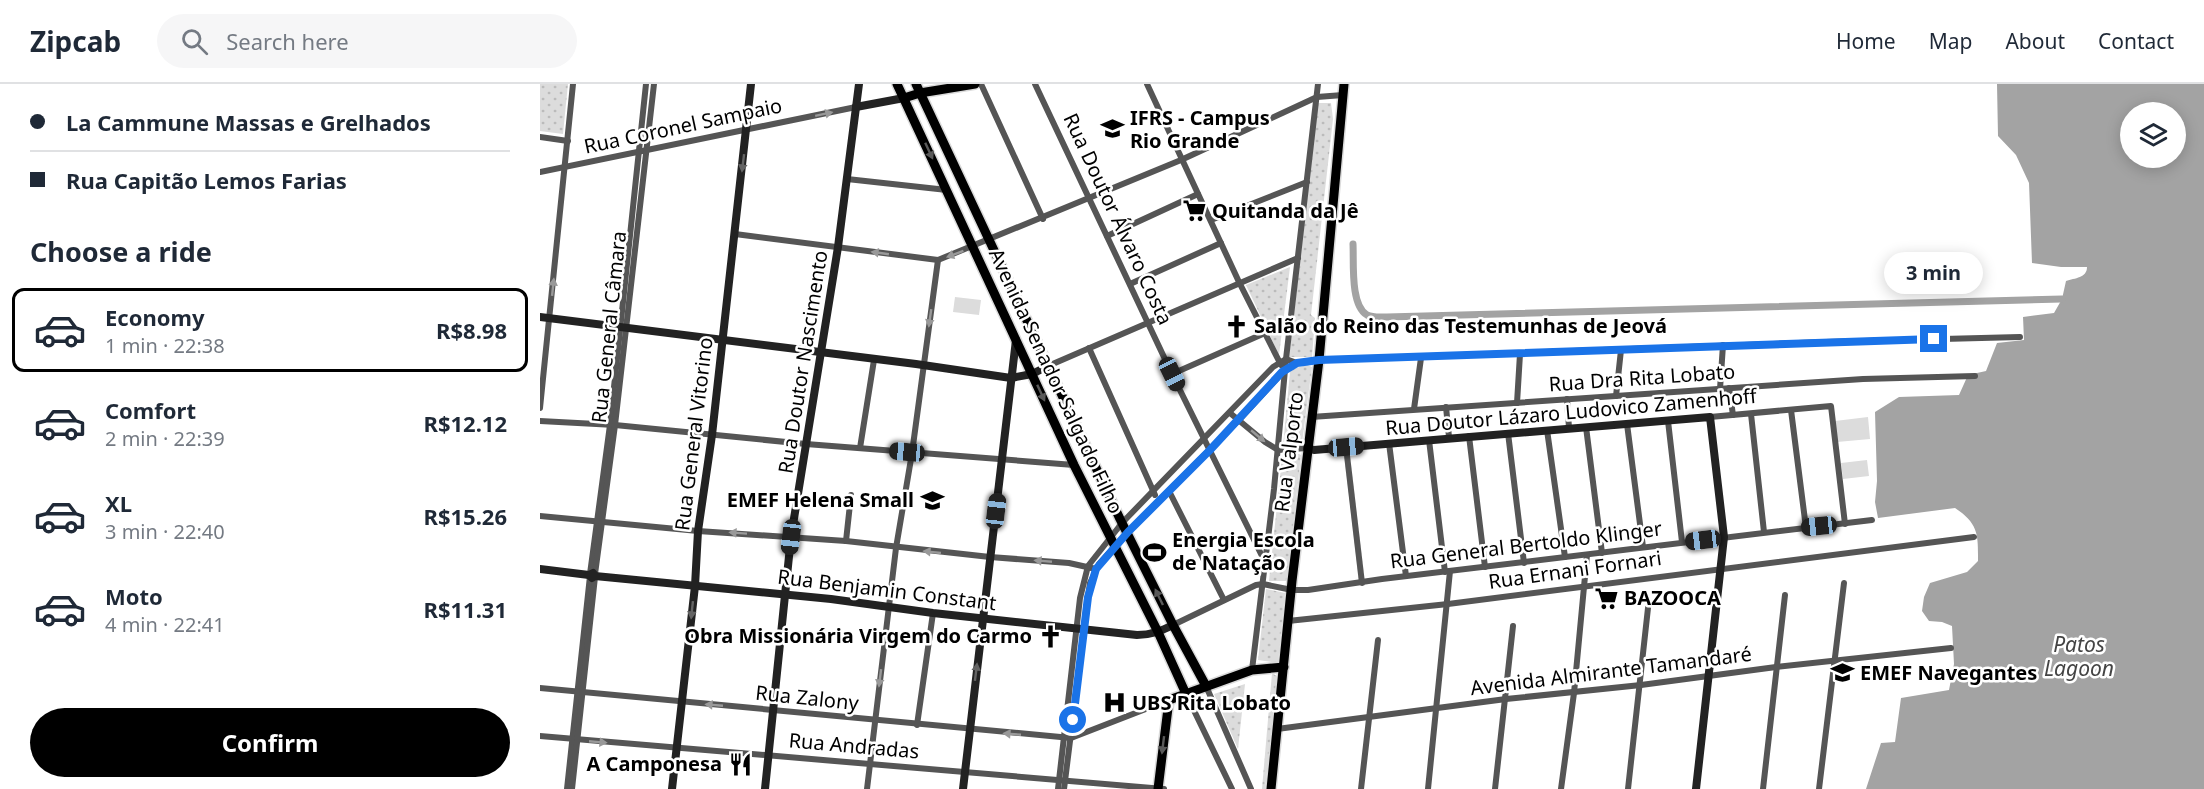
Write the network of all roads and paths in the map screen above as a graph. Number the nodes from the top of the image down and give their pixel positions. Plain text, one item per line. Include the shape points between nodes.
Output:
1 (573, 84) edge
2 (646, 84) edge
3 (654, 84) edge
4 (752, 84) edge
5 (859, 84) edge
6 (897, 84) edge
7 (975, 84) edge
8 (981, 84) edge
9 (1035, 84) edge
10 (1147, 84) edge
11 (1318, 84) edge
12 (1344, 84) edge
13 (918, 88) edge
14 (1343, 95) junction
15 (1317, 97) junction
16 (904, 98) junction
17 (856, 107) junction
18 (747, 130) junction
19 (540, 137) edge
20 (568, 141) junction
21 (642, 151) junction
22 (1181, 160) junction
23 (565, 167) junction
24 (540, 172) edge
25 (847, 179) junction
26 (1307, 182) junction
27 (947, 190) junction
28 (1198, 194) junction
29 (1089, 199) junction
30 (1043, 219) junction
31 (1211, 220) junction
32 (735, 234) junction
33 (1107, 236) junction
34 (990, 239) junction
35 (1221, 243) junction
36 (838, 247) junction
37 (972, 247) junction
38 (1298, 258) junction
39 (938, 260) junction
40 (1239, 282) junction
41 (1130, 284) junction
42 (540, 316) edge
43 (550, 318) junction
44 (1148, 322) junction
45 (622, 326) junction
46 (1265, 333) junction
47 (2020, 338) dead end
48 (722, 340) junction
49 (1016, 340) junction
50 (1723, 345) junction
51 (1089, 348) junction
52 (1621, 350) junction
53 (821, 352) junction
54 (1520, 354) junction
55 (1421, 358) junction
56 (1286, 359) junction
57 (874, 360) junction
58 (1319, 360) junction
59 (1279, 363) junction
60 (1297, 363) junction
61 (923, 365) junction
62 (1048, 366) junction
63 (1286, 369) junction
64 (1032, 374) junction
65 (1172, 374) junction
66 (1975, 376) dead end
67 (1011, 378) junction
68 (1729, 388) junction
69 (1720, 389) junction
70 (1616, 396) junction
71 (1567, 399) junction
72 (1517, 403) junction
73 (1446, 407) junction
74 (540, 408) edge
75 (1414, 409) junction
76 (1791, 410) junction
77 (1230, 413) junction
78 (1751, 414) junction
79 (1733, 415) junction
80 (1311, 417) junction
81 (1710, 417) junction
82 (1239, 420) junction
83 (540, 421) edge
84 (1668, 421) junction
85 (1627, 424) junction
86 (613, 425) junction
87 (1586, 427) junction
88 (1569, 428) junction
89 (1547, 430) junction
90 (1508, 433) junction
91 (712, 435) junction
92 (1469, 436) junction
93 (1449, 437) junction
94 (1203, 439) junction
95 (1429, 440) junction
96 (806, 444) junction
97 (1389, 444) junction
98 (1346, 447) junction
99 (860, 448) junction
100 (1307, 448) junction
101 (1210, 450) junction
102 (1278, 450) junction
103 (912, 453) junction
104 (1002, 460) junction
105 (1074, 465) junction
106 (1169, 491) junction
107 (1154, 492) junction
108 (851, 495) dead end
109 (1159, 500) junction
110 (540, 516) edge
111 (1872, 520) dead end
112 (599, 521) junction
113 (1122, 523) junction
114 (1845, 524) junction
115 (1806, 528) junction
116 (698, 531) junction
117 (1128, 532) junction
118 (1764, 532) junction
119 (791, 537) junction
120 (1724, 537) junction
121 (1974, 537) dead end
122 (846, 541) junction
123 (1113, 542) junction
124 (1682, 542) junction
125 (1643, 547) junction
126 (896, 548) junction
127 (1602, 553) junction
128 (1587, 555) junction
129 (990, 557) junction
130 (1565, 557) junction
131 (1265, 562) junction
132 (1524, 563) junction
133 (1088, 566) junction
134 (1485, 567) junction
135 (1721, 568) junction
136 (540, 569) edge
137 (1096, 569) junction
138 (1448, 572) junction
139 (592, 575) junction
140 (1406, 576) junction
141 (1362, 583) junction
142 (1844, 583) dead end
143 (1263, 584) junction
144 (695, 586) junction
145 (1585, 586) junction
146 (1292, 590) junction
147 (784, 594) junction
148 (1785, 595) dead end
149 (1224, 600) junction
150 (1448, 604) junction
151 (889, 607) junction
152 (1648, 608) dead end
153 (933, 613) junction
154 (983, 618) junction
155 (1288, 621) junction
156 (1173, 625) junction
157 (1513, 626) dead end
158 (1080, 629) junction
159 (1158, 632) junction
160 (1378, 640) dead end
161 (1951, 648) dead end
162 (1835, 661) junction
163 (1284, 667) junction
164 (1776, 667) junction
165 (1252, 670) junction
166 (1709, 677) junction
167 (1641, 685) junction
168 (1206, 686) junction
169 (540, 688) edge
170 (579, 692) junction
171 (1574, 693) junction
172 (1186, 694) junction
173 (1506, 699) junction
174 (1169, 700) junction
175 (682, 703) junction
176 (1437, 710) junction
177 (772, 711) junction
178 (1368, 719) junction
179 (875, 721) junction
180 (916, 725) junction
181 (1276, 729) junction
182 (969, 730) junction
183 (540, 736) edge
184 (1067, 738) junction
185 (574, 739) junction
186 (676, 748) junction
187 (768, 755) junction
188 (870, 765) junction
189 (965, 772) junction
190 (1062, 780) junction
191 (567, 789) edge
192 (573, 789) edge
193 (672, 789) edge
194 (765, 789) edge
195 (867, 789) edge
196 (963, 789) edge
197 (1058, 789) edge
198 (1064, 789) edge
199 (1158, 789) edge
200 (1164, 789) edge
201 (1232, 789) edge
202 (1251, 789) edge
203 (1271, 789) edge
204 (1361, 789) edge
205 (1428, 789) edge
206 (1495, 789) edge
207 (1561, 789) edge
208 (1628, 789) edge
209 (1696, 789) edge
210 (1763, 789) edge
211 (1819, 789) edge

1 - 20 street
2 - 21 street, Rua General Câmara
3 - 21 street, Rua General Câmara
4 - 18 street, Rua General Vitorino
5 - 17 street, Rua Doutor Nascimento
6 - 16 main road, Avenida Senador Salgado Filho
7 - 13 main road
8 - 30 street
9 - 29 street, Rua Doutor Álvaro Costa
10 - 22 street
11 - 15 street, Rua Valporto
12 - 14 main road, Rua Valporto
13 - 16 main road
13 - 34 main road, Avenida Senador Salgado Filho
14 - 15 street
14 - 58 main road, Rua Valporto
15 - 22 street
15 - 26 street, Rua Valporto
16 - 17 street, Rua Coronel Sampaio
16 -> 27 main road, Avenida Senador Salgado Filho
18 -> 17 street, Rua Coronel Sampaio
17 - 25 street, Rua Doutor Nascimento
18 - 21 street, Rua Coronel Sampaio
18 -> 32 street, Rua General Vitorino
19 - 20 street
20 - 23 street
21 - 23 street, Rua Coronel Sampaio
21 - 45 street, Rua General Câmara
22 - 28 street
22 - 29 street
23 - 24 street, Rua Coronel Sampaio
43 -> 23 street
25 - 27 street
25 - 36 street, Rua Doutor Nascimento
26 - 31 street
26 - 38 street, Rua Valporto
27 - 37 main road, Avenida Senador Salgado Filho
28 - 31 street
28 - 33 street
29 - 30 street
29 - 33 street, Rua Doutor Álvaro Costa
30 - 34 street
31 - 35 street
32 - 36 street
32 - 48 street, Rua General Vitorino
33 - 41 street, Rua Doutor Álvaro Costa
34 - 37 street
34 - 62 main road, Avenida Senador Salgado Filho
35 - 40 street
35 - 41 street
39 -> 36 street
36 - 53 street, Rua Doutor Nascimento
37 -> 39 street
37 - 49 main road, Avenida Senador Salgado Filho
38 - 40 street
38 - 56 street, Rua Valporto
39 -> 61 street
40 - 44 street
40 - 46 street
41 - 44 street, Rua Doutor Álvaro Costa
42 - 43 street
43 - 45 street
43 - 74 street
44 - 51 street
44 - 65 street, Rua Doutor Álvaro Costa
45 - 48 street
45 - 86 street, Rua General Câmara
46 - 59 street
46 - 65 street
47 - 50 street
48 - 53 street
48 - 91 street, Rua General Vitorino
49 - 64 main road, Avenida Senador Salgado Filho
49 - 67 street
50 - 52 street
50 - 69 street
51 - 62 street
51 - 107 street
52 - 54 street
52 - 70 street
53 - 57 street
53 - 96 street, Rua Doutor Nascimento
54 - 55 street
54 - 72 street
55 - 58 street
55 - 75 street
56 - 59 street
56 - 60 street
56 - 63 street, Rua Valporto
57 - 61 street
57 - 99 street
58 - 60 street
58 - 80 main road, Rua Valporto
59 - 63 street
59 - 77 street
60 - 63 street
61 - 67 street
61 - 103 street
62 - 64 street
62 - 113 main road, Avenida Senador Salgado Filho
63 - 82 street
63 - 102 street, Rua Valporto
64 - 67 street
64 -> 105 main road, Avenida Senador Salgado Filho
65 - 94 street, Rua Doutor Álvaro Costa
66 - 68 street, Rua Dra Rita Lobato
67 - 104 street
68 - 69 street, Rua Dra Rita Lobato
68 - 79 street
69 - 70 street, Rua Dra Rita Lobato
70 - 71 street, Rua Dra Rita Lobato
71 - 72 street, Rua Dra Rita Lobato
71 - 88 street
72 - 73 street, Rua Dra Rita Lobato
73 - 75 street, Rua Dra Rita Lobato
73 - 93 street
75 - 80 street, Rua Dra Rita Lobato
76 - 78 street, Rua Doutor Lázaro Ludovico Zamenhoff
76 - 114 street, Rua Doutor Lázaro Ludovico Zamenhoff via 1831,406
76 - 115 street
77 - 82 street
77 - 94 street
78 - 79 street, Rua Doutor Lázaro Ludovico Zamenhoff
78 - 118 street
79 - 81 street, Rua Doutor Lázaro Ludovico Zamenhoff
80 - 100 main road, Rua Valporto
81 - 84 street, Rua Doutor Lázaro Ludovico Zamenhoff
81 - 120 street
82 - 101 street
82 -> 102 street
83 - 86 street
84 - 85 street, Rua Doutor Lázaro Ludovico Zamenhoff
84 - 124 street
85 - 87 street, Rua Doutor Lázaro Ludovico Zamenhoff
85 - 125 street
86 - 91 street
86 - 112 street, Rua General Câmara
87 - 88 street, Rua Doutor Lázaro Ludovico Zamenhoff
87 - 127 street
88 - 89 street, Rua Doutor Lázaro Ludovico Zamenhoff
89 - 90 street, Rua Doutor Lázaro Ludovico Zamenhoff
89 - 130 street
90 - 92 street, Rua Doutor Lázaro Ludovico Zamenhoff
90 - 132 street
91 - 96 street
91 - 116 street, Rua General Vitorino
92 - 93 street, Rua Doutor Lázaro Ludovico Zamenhoff
92 - 134 street
93 - 95 street, Rua Doutor Lázaro Ludovico Zamenhoff
94 - 101 street, Rua Doutor Álvaro Costa
94 - 107 street
95 - 97 street, Rua Doutor Lázaro Ludovico Zamenhoff
95 - 138 street
96 - 99 street
96 - 119 street, Rua Doutor Nascimento
97 - 98 street, Rua Doutor Lázaro Ludovico Zamenhoff
97 - 140 street
98 - 100 street, Rua Doutor Lázaro Ludovico Zamenhoff
98 - 141 street
99 - 103 street
100 - 102 street, Rua Doutor Lázaro Ludovico Zamenhoff
100 - 146 main road, Rua Valporto
101 - 106 street
101 - 131 street, Rua Doutor Álvaro Costa
102 - 131 street, Rua Valporto
103 - 104 street
103 - 126 street
104 - 105 street
104 - 129 street
105 - 123 main road, Avenida Senador Salgado Filho
106 - 109 street
106 - 149 street
107 - 109 street
107 - 113 street
108 - 122 street
109 - 117 street
110 - 112 street
111 - 114 street, Rua General Bertoldo Klinger
112 - 116 street
112 - 139 street, Rua General Câmara
113 - 117 main road, Avenida Senador Salgado Filho
113 - 123 street
114 - 115 street, Rua General Bertoldo Klinger
115 - 118 street, Rua General Bertoldo Klinger
119 -> 116 street
116 - 144 street, Rua General Vitorino
117 - 123 street
156 -> 117 main road, Avenida Senador Salgado Filho
118 - 120 street, Rua General Bertoldo Klinger
119 - 122 street
119 - 147 street, Rua Doutor Nascimento
120 - 124 street, Rua General Bertoldo Klinger
120 - 135 street
121 - 135 street, Rua Ernani Fornari
122 - 126 street
123 - 133 street
123 - 137 street
123 - 159 main road, Avenida Senador Salgado Filho
124 - 125 street, Rua General Bertoldo Klinger
125 - 127 street, Rua General Bertoldo Klinger
129 -> 126 street
126 - 151 street
127 - 128 street, Rua General Bertoldo Klinger
128 - 130 street, Rua General Bertoldo Klinger
128 - 145 street
133 -> 129 street
129 - 154 street
130 - 132 street, Rua General Bertoldo Klinger
131 - 143 street, Rua Valporto
132 - 134 street, Rua General Bertoldo Klinger
133 - 137 street
133 - 158 street via 1080,598
134 - 138 street, Rua General Bertoldo Klinger
135 - 145 street, Rua Ernani Fornari
135 - 166 street
136 - 139 street, Rua Benjamin Constant
137 - 158 street
138 - 140 street, Rua General Bertoldo Klinger
138 - 150 street
139 - 144 street, Rua Benjamin Constant
139 - 170 street, Rua General Câmara
140 - 141 street, Rua General Bertoldo Klinger
141 - 146 street, Rua General Bertoldo Klinger
142 - 162 street
143 - 146 street
143 - 149 street
143 - 165 street, Rua Valporto
144 - 147 street, Rua Benjamin Constant
144 -> 175 street, Rua General Vitorino
145 - 150 street, Rua Ernani Fornari
145 - 171 street
146 - 155 main road, Rua Valporto
147 - 151 street, Rua Benjamin Constant
147 - 177 street, Rua Doutor Nascimento
148 - 164 street
149 - 156 street
150 - 155 street, Rua Ernani Fornari
150 - 176 street
151 - 153 street, Rua Benjamin Constant
151 -> 179 street
152 - 167 street
153 - 154 street, Rua Benjamin Constant
153 - 180 street
154 - 158 street, Rua Benjamin Constant
182 -> 154 street
155 - 163 main road, Rua Valporto
156 - 159 street, Rua Benjamin Constant
156 - 168 main road, Avenida Senador Salgado Filho
157 - 173 street
158 - 159 street, Rua Benjamin Constant via 1137,635
158 - 184 street
159 - 172 main road, Avenida Senador Salgado Filho
160 - 178 street
161 - 162 street, Avenida Almirante Tamandaré
162 - 164 street, Avenida Almirante Tamandaré
162 - 211 street
163 - 165 main road
163 - 181 main road, Rua Valporto
164 - 166 street, Avenida Almirante Tamandaré
164 - 210 street
165 - 168 main road
166 - 167 street, Avenida Almirante Tamandaré
166 - 209 street
167 - 171 street, Avenida Almirante Tamandaré
167 - 208 street
168 - 172 main road
168 - 202 street, Avenida Senador Salgado Filho
169 - 170 street, Rua Zalony
170 - 175 street, Rua Zalony
170 - 185 street, Rua General Câmara
171 - 173 street, Avenida Almirante Tamandaré
171 - 207 street
172 - 174 main road
172 - 201 street, Avenida Senador Salgado Filho
173 - 176 street, Avenida Almirante Tamandaré
173 - 206 street
174 - 184 street
174 -> 199 main road
177 -> 175 street, Rua Zalony
175 - 186 street, Rua General Vitorino
176 - 178 street, Avenida Almirante Tamandaré
176 - 205 street
177 - 179 street, Rua Zalony
177 - 187 street, Rua Doutor Nascimento
178 - 181 street, Avenida Almirante Tamandaré
178 - 204 street
179 - 180 street, Rua Zalony
179 - 188 street
180 - 182 street, Rua Zalony
181 - 203 main road, Rua Valporto
184 -> 182 street, Rua Zalony
182 - 189 street
183 - 185 street, Rua Andradas
184 - 190 street
185 -> 186 street, Rua Andradas
185 - 191 street, Rua General Câmara
185 - 192 street, Rua General Câmara
186 - 187 street, Rua Andradas
186 - 193 street, Rua General Vitorino
187 - 188 street, Rua Andradas
187 - 194 street, Rua Doutor Nascimento
188 - 189 street, Rua Andradas
188 - 195 street
189 - 190 street, Rua Andradas
189 - 196 street
190 - 197 street
190 - 198 street
190 - 199 street, Rua Andradas
199 - 200 street, Rua Andradas

